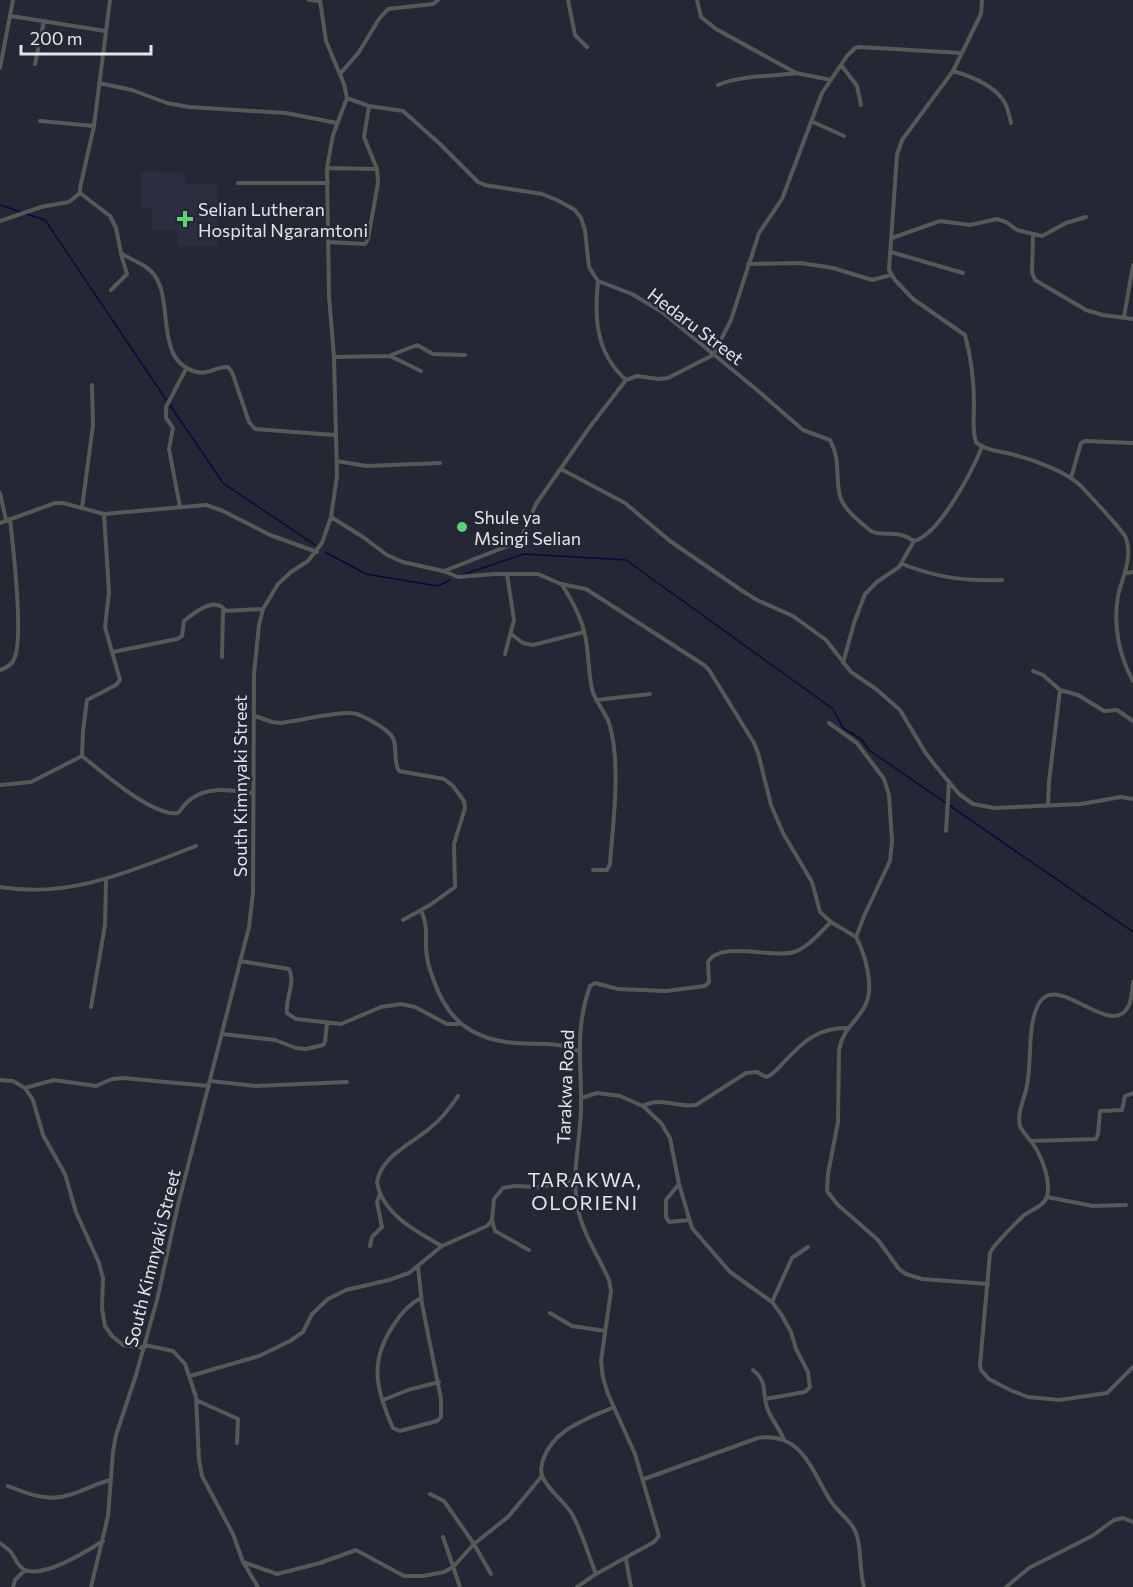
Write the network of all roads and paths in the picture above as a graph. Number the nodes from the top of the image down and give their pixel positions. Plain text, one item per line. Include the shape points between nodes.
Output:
1 (13, 0) edge
2 (110, 0) edge
3 (309, 0) edge
4 (438, 0) edge
5 (568, 0) edge
6 (698, 0) edge
7 (982, 0) edge
8 (320, 1) edge
9 (11, 16) junction
10 (44, 21) junction
11 (105, 31) junction
12 (587, 47) dead end
13 (961, 53) junction
14 (35, 63) dead end
15 (842, 66) junction
16 (0, 68) edge
17 (953, 71) junction
18 (796, 73) junction
19 (340, 74) junction
20 (831, 81) junction
21 (99, 83) junction
22 (718, 85) dead end
23 (347, 98) junction
24 (861, 105) dead end
25 (369, 106) junction
26 (40, 121) dead end
27 (811, 121) junction
28 (337, 123) junction
29 (1011, 123) dead end
30 (94, 126) junction
31 (844, 136) dead end
32 (327, 168) junction
33 (377, 169) junction
34 (238, 183) dead end
35 (328, 183) junction
36 (80, 193) junction
37 (1086, 217) dead end
38 (0, 221) edge
39 (1033, 235) junction
40 (892, 238) junction
41 (329, 242) junction
42 (891, 252) junction
43 (121, 253) junction
44 (748, 264) junction
45 (1133, 265) edge
46 (963, 273) dead end
47 (891, 275) junction
48 (598, 281) junction
49 (111, 290) dead end
50 (1124, 317) junction
51 (1133, 319) edge
52 (465, 355) dead end
53 (713, 355) junction
54 (390, 356) junction
55 (334, 357) junction
56 (186, 369) junction
57 (421, 371) dead end
58 (626, 381) junction
59 (92, 385) dead end
60 (334, 435) junction
61 (1133, 442) edge
62 (982, 447) junction
63 (337, 460) junction
64 (440, 463) dead end
65 (561, 469) junction
66 (1071, 478) junction
67 (0, 493) edge
68 (180, 507) junction
69 (82, 508) junction
70 (104, 514) junction
71 (331, 517) junction
72 (8, 520) junction
73 (0, 523) edge
74 (914, 541) junction
75 (317, 552) junction
76 (902, 564) junction
77 (443, 571) junction
78 (1133, 572) edge
79 (1127, 573) junction
80 (507, 574) junction
81 (1002, 580) dead end
82 (561, 584) junction
83 (263, 609) junction
84 (225, 610) junction
85 (584, 632) junction
86 (511, 634) junction
87 (112, 652) junction
88 (505, 654) dead end
89 (222, 657) dead end
90 (843, 663) junction
91 (0, 670) edge
92 (1033, 671) dead end
93 (1133, 681) edge
94 (1060, 690) junction
95 (650, 694) dead end
96 (596, 700) junction
97 (255, 716) junction
98 (1133, 720) edge
99 (829, 723) dead end
100 (82, 756) junction
101 (949, 783) junction
102 (0, 785) edge
103 (253, 793) junction
104 (1133, 799) edge
105 (1048, 805) junction
106 (946, 831) dead end
107 (196, 846) dead end
108 (593, 870) dead end
109 (106, 880) junction
110 (0, 887) edge
111 (421, 910) junction
112 (403, 920) dead end
113 (831, 922) junction
114 (856, 937) junction
115 (240, 961) junction
116 (1133, 982) edge
117 (91, 1006) dead end
118 (327, 1023) junction
119 (459, 1024) junction
120 (847, 1028) junction
121 (222, 1034) junction
122 (578, 1052) junction
123 (0, 1080) edge
124 (347, 1082) dead end
125 (210, 1084) junction
126 (25, 1088) junction
127 (1133, 1093) edge
128 (458, 1096) dead end
129 (581, 1098) junction
130 (643, 1106) junction
131 (1031, 1142) junction
132 (574, 1180) junction
133 (679, 1184) junction
134 (380, 1194) junction
135 (1047, 1197) junction
136 (1126, 1205) dead end
137 (492, 1220) junction
138 (689, 1220) junction
139 (370, 1246) dead end
140 (442, 1246) junction
141 (808, 1247) dead end
142 (529, 1250) dead end
143 (418, 1267) junction
144 (988, 1284) junction
145 (421, 1298) junction
146 (772, 1302) junction
147 (550, 1313) dead end
148 (605, 1331) junction
149 (144, 1347) junction
150 (1133, 1367) edge
151 (753, 1370) dead end
152 (190, 1376) junction
153 (439, 1383) junction
154 (765, 1399) junction
155 (196, 1400) junction
156 (383, 1400) junction
157 (614, 1407) junction
158 (784, 1441) junction
159 (237, 1443) dead end
160 (542, 1476) junction
161 (644, 1479) junction
162 (111, 1480) junction
163 (8, 1486) dead end
164 (430, 1494) dead end
165 (1133, 1522) edge
166 (443, 1537) dead end
167 (104, 1540) junction
168 (0, 1543) edge
169 (474, 1544) junction
170 (626, 1559) junction
171 (243, 1562) junction
172 (453, 1568) junction
173 (25, 1570) junction
174 (491, 1574) dead end
175 (596, 1574) junction
176 (13, 1587) edge
177 (91, 1587) edge
178 (258, 1587) edge
179 (460, 1587) edge
180 (577, 1587) edge
181 (631, 1587) edge
182 (864, 1587) edge
183 (1006, 1587) edge

1 - 9 street
2 - 11 street
3 - 8 street
4 - 19 street via 433,4 388,9
5 - 12 street via 575,35
6 - 18 street via 705,22
7 - 13 street via 981,14
8 - 19 street via 326,41
9 - 10 street
9 - 16 street
10 - 11 street
10 - 14 street
11 - 21 street
13 - 15 street via 860,47 852,51
13 - 17 street
15 - 20 street
15 - 24 street via 857,86
17 - 29 street via 998,94
17 - 40 street via 899,147
18 - 20 street
18 - 22 street via 735,78
19 - 23 street
20 - 27 street
21 - 28 street via 189,107 286,113
21 - 30 street
23 - 25 street
23 - 28 street, South Kimnyaki Street
25 - 33 street via 364,137
25 - 48 street via 403,111 478,182 542,194 575,210 585,230 589,267
26 - 30 street
27 - 31 street
27 - 44 street via 782,199 759,233
28 - 32 street, South Kimnyaki Street
30 - 36 street
32 - 33 street
32 - 35 street, South Kimnyaki Street
33 - 41 street via 378,183 366,242
34 - 35 street
35 - 41 street, South Kimnyaki Street
36 - 38 street via 69,202
36 - 43 street via 110,216
37 - 39 street via 1042,236
39 - 40 street via 997,219 970,225 940,221
39 - 50 street via 1035,280 1094,313
40 - 42 street
41 - 55 street, South Kimnyaki Street
42 - 46 street
42 - 47 street
43 - 49 street via 127,274
43 - 56 street via 149,269 157,279 172,349
44 - 47 street via 801,263 872,280
44 - 53 street via 731,320
45 - 50 street
47 - 62 street via 914,299 965,335 975,439
48 - 53 street, Hedaru Street via 655,308
48 - 58 street via 597,310 603,350 611,366
50 - 51 street
52 - 54 street via 433,354 417,345
53 - 58 street via 668,378 637,376
53 - 74 street, Hedaru Street via 804,430 830,440 836,456 840,497 865,526 875,533 897,533
54 - 55 street
54 - 57 street
55 - 60 street, South Kimnyaki Street
56 - 60 street via 202,373 228,367 255,429
56 - 68 street via 166,407 166,418 173,428 170,454
58 - 65 street
59 - 69 street via 93,425
60 - 63 street, South Kimnyaki Street
61 - 66 street via 1084,441
62 - 66 street via 1022,457
62 - 74 street via 951,505 922,538
63 - 64 street via 366,466
63 - 71 street, South Kimnyaki Street
65 - 77 street via 536,504 521,538
65 - 90 street via 636,510 670,541 744,592 801,621 826,640
66 - 79 street via 1125,536
67 - 72 street
68 - 70 street
68 - 75 street via 214,507 270,535
69 - 70 street
69 - 72 street via 56,503
70 - 87 street via 109,592 105,627
71 - 75 street, South Kimnyaki Street
71 - 77 street via 387,555
72 - 73 street
72 - 91 street via 17,636 13,662
74 - 76 street
75 - 83 street, South Kimnyaki Street via 278,584
76 - 81 street via 944,578
76 - 90 street via 865,594
77 - 80 street via 458,577
78 - 79 street
79 - 93 street via 1118,598 1117,628
80 - 82 street via 538,574
80 - 86 street via 514,620
82 - 85 street via 577,610
82 - 113 street via 579,586 596,594 709,670 754,743 774,813 812,882 820,912
83 - 84 street
83 - 97 street, South Kimnyaki Street via 255,657
84 - 87 street via 213,604 195,612 184,621 180,638
84 - 89 street
85 - 86 street via 532,645
85 - 96 street
86 - 88 street
87 - 100 street via 119,683 87,700
90 - 101 street via 900,710
92 - 94 street
94 - 98 street via 1078,695 1104,711 1117,710
94 - 105 street
95 - 96 street
96 - 108 street via 611,729 615,788 610,864 608,870
97 - 103 street, South Kimnyaki Street
97 - 111 street via 280,723 356,713 391,734 399,771 444,779 460,793 465,808 454,844 455,888
99 - 114 street via 857,743 884,779 889,795 890,861
100 - 102 street via 31,782
100 - 103 street via 139,799 164,812 178,813 188,800 204,792
101 - 105 street via 966,799 986,807
101 - 106 street
103 - 115 street, South Kimnyaki Street via 252,905
104 - 105 street
107 - 109 street
109 - 110 street via 51,889
109 - 117 street via 105,925
111 - 112 street
111 - 119 street via 427,925 427,954 433,980 446,1008
113 - 114 street
113 - 122 street, Tarakwa Road via 795,952 731,952 713,956 708,962 705,986 627,990 593,983 581,1018
114 - 120 street via 867,973 868,995 865,1007
115 - 118 street via 289,969 287,1013 296,1019
115 - 121 street, South Kimnyaki Street
116 - 131 street via 1129,1005 1116,1015 1100,1013 1055,993 1045,996 1038,1005 1019,1119
118 - 119 street via 341,1023 381,1006 401,1004 447,1024
118 - 121 street via 323,1045 306,1049 275,1040
119 - 122 street via 499,1041 554,1043
120 - 130 street via 818,1032 772,1075 746,1072 696,1105 659,1101
120 - 144 street via 839,1050 838,1122 827,1191 878,1240 906,1274 922,1280
121 - 125 street, South Kimnyaki Street
122 - 129 street, Tarakwa Road
123 - 126 street via 14,1081
124 - 125 street
125 - 126 street via 117,1078 96,1086 54,1080
125 - 149 street, South Kimnyaki Street
126 - 149 street via 33,1100 43,1135 65,1174 76,1212 99,1263 105,1326 123,1345
127 - 131 street via 1125,1096 1122,1110 1100,1111 1096,1139
128 - 134 street via 436,1123 387,1163 378,1178
129 - 130 street via 611,1094
129 - 132 street, Tarakwa Road
130 - 133 street via 661,1122 670,1138
131 - 135 street via 1044,1170
132 - 137 street via 503,1188 494,1199
132 - 148 street, Tarakwa Road via 581,1220 610,1285
133 - 138 street
133 - 138 street via 666,1200 666,1217 673,1223
134 - 139 street via 377,1202 382,1227 372,1237
134 - 140 street via 395,1215
135 - 136 street via 1093,1206
135 - 144 street via 992,1248
137 - 140 street via 482,1229
137 - 142 street via 495,1231
138 - 146 street via 730,1272
140 - 143 street
141 - 146 street via 792,1258
143 - 145 street
143 - 152 street via 398,1277 336,1294 312,1314 303,1332 259,1356
144 - 150 street via 980,1365 989,1379 1028,1397 1059,1400 1107,1393
145 - 153 street
145 - 156 street via 403,1311 380,1349 377,1381
146 - 154 street via 791,1332 810,1384 805,1392
147 - 148 street via 572,1326
148 - 157 street, Tarakwa Road via 603,1378
149 - 152 street via 173,1351
149 - 162 street, South Kimnyaki Street via 116,1435
151 - 154 street via 762,1378
152 - 155 street
153 - 156 street
153 - 156 street via 442,1410 437,1421 395,1430
154 - 158 street
155 - 159 street via 238,1419
155 - 171 street via 200,1469
157 - 160 street via 558,1436 547,1449
157 - 161 street, Tarakwa Road
158 - 161 street via 758,1438
158 - 182 street via 809,1462 856,1533
160 - 169 street via 508,1517
160 - 175 street via 571,1513
161 - 170 street, Tarakwa Road via 659,1536
162 - 163 street via 57,1497 32,1495
162 - 167 street, South Kimnyaki Street
164 - 169 street via 444,1501
165 - 183 street via 1114,1520 1092,1536 1029,1568
166 - 172 street
167 - 173 street via 61,1564
167 - 177 street, South Kimnyaki Street
168 - 173 street
169 - 172 street
169 - 174 street
170 - 175 street, Tarakwa Road
170 - 181 street
171 - 172 street via 277,1574 356,1550 404,1576 433,1575
171 - 178 street
172 - 179 street
173 - 176 street
175 - 180 street, Tarakwa Road

